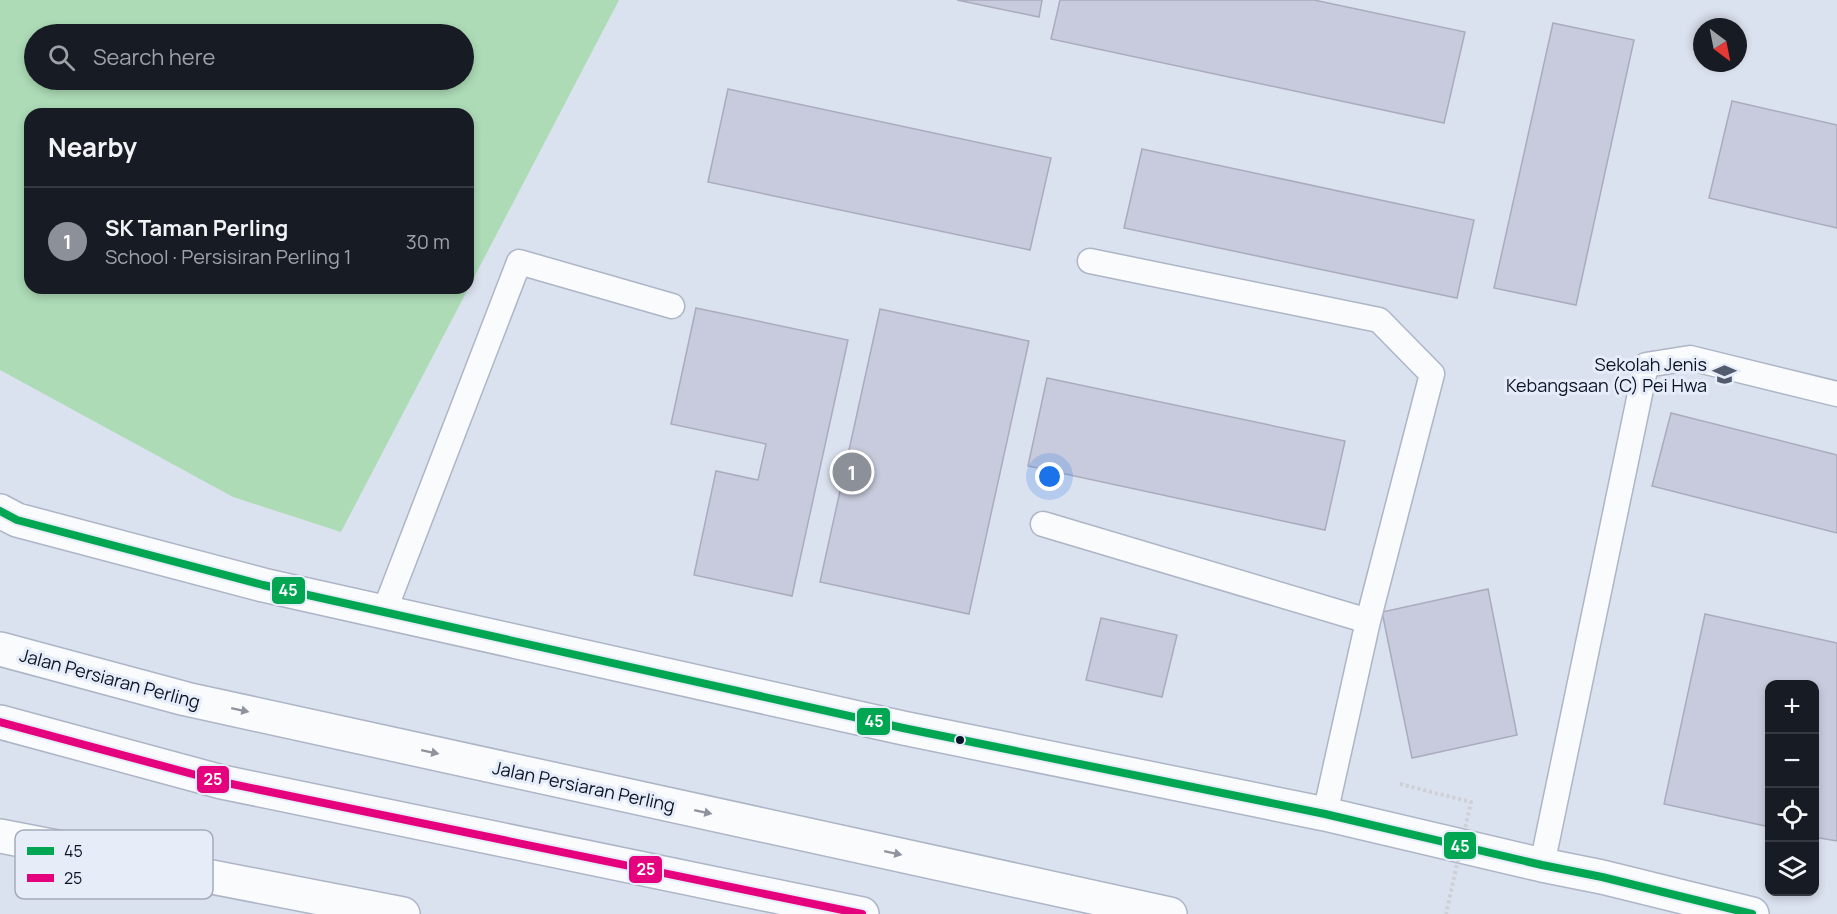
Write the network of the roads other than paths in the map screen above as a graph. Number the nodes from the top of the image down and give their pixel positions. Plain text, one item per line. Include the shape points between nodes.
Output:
1 (1090, 261) dead end
2 (672, 306) dead end
3 (1837, 394) edge
4 (0, 510) edge
5 (1043, 524) dead end
6 (384, 612) junction
7 (1368, 621) junction
8 (0, 649) edge
9 (0, 722) edge
10 (1325, 814) junction
11 (0, 836) edge
12 (15, 839) edge
13 (1542, 865) junction
14 (213, 877) edge
15 (403, 914) edge
16 (862, 914) edge
17 (1170, 914) edge
18 (1752, 914) edge

1 - 7 lane via 1379,320 1432,374
2 - 6 lane via 519,262
3 - 13 lane via 1690,358 1646,365
4 - 6 street via 39,526 263,585
5 - 7 lane
6 - 10 street via 903,728
7 - 10 lane
8 -> 17 street, Jalan Persiaran Perling via 197,701
9 - 16 street via 222,782
10 - 13 street
11 - 12 street
13 - 18 street
14 - 15 street

